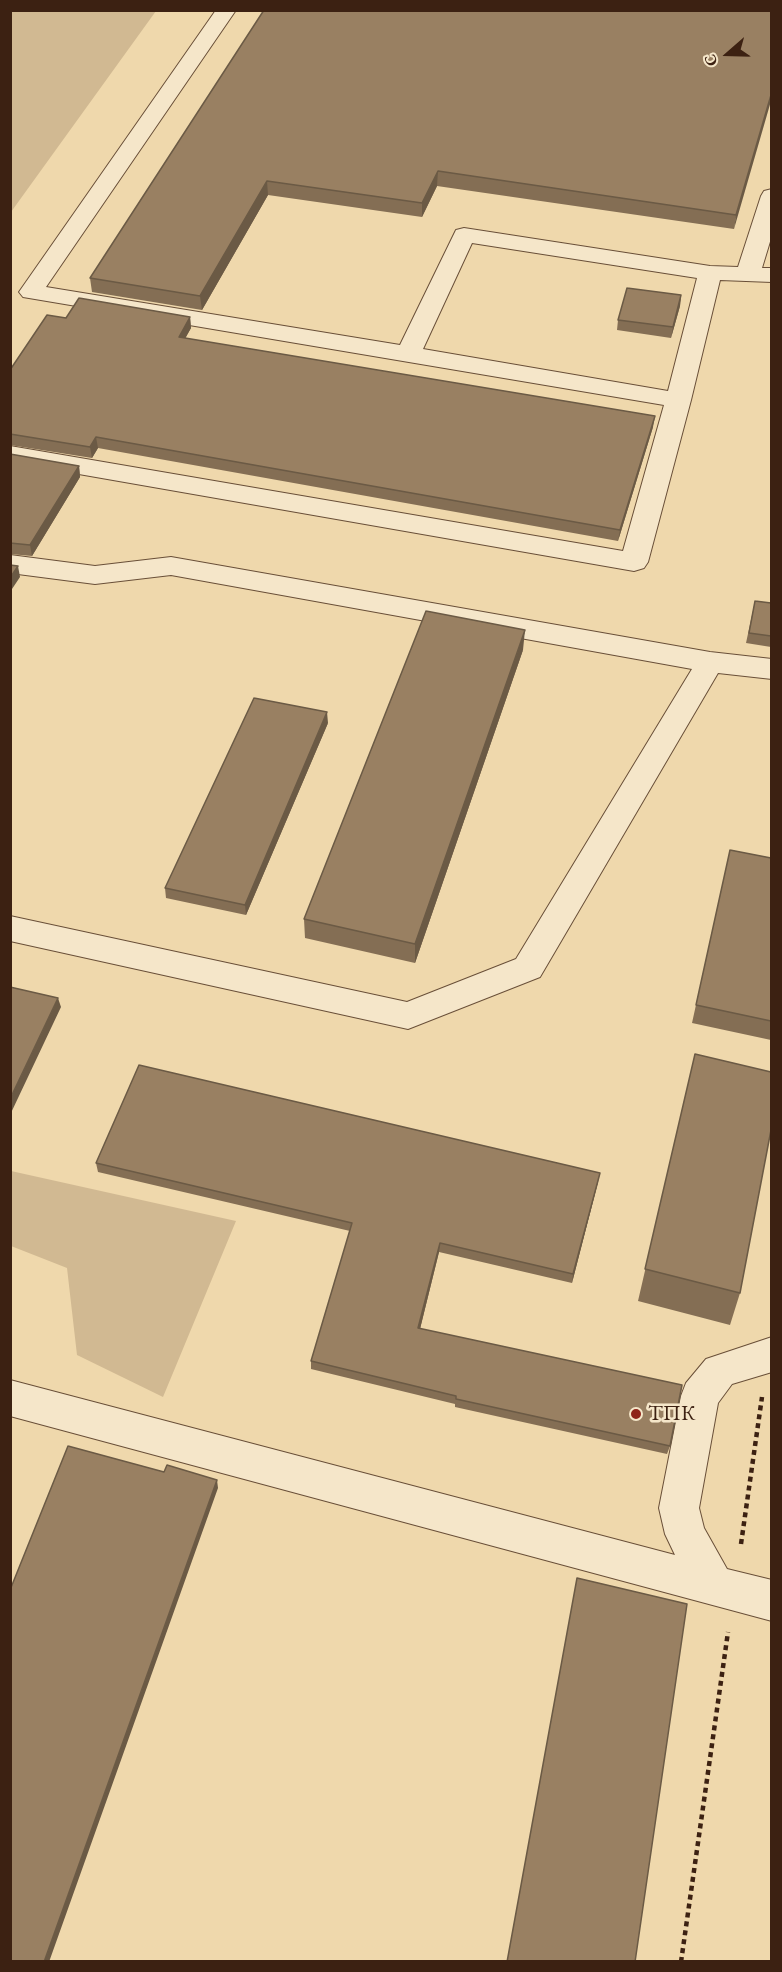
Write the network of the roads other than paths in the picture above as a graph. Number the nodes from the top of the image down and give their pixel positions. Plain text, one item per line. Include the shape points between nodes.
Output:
1 (226, 10) edge
2 (771, 196) edge
3 (710, 273) junction
4 (760, 275) edge
5 (408, 354) junction
6 (678, 400) junction
7 (10, 454) edge
8 (10, 564) edge
9 (710, 662) junction
10 (771, 669) edge
11 (10, 928) edge
12 (770, 1355) edge
13 (10, 1398) edge
14 (724, 1588) junction
15 (771, 1601) edge

1 - 5 lane via 31,292
2 - 4 lane
3 - 4 lane
3 - 5 lane via 464,235
3 - 6 lane
5 - 6 lane
6 - 7 lane via 634,562
8 - 9 lane via 95,575 171,566
9 - 10 lane
9 - 11 lane via 528,968 408,1017
12 - 14 lane via 719,1371 699,1396 679,1508 685,1534
13 - 14 lane
14 - 15 lane

